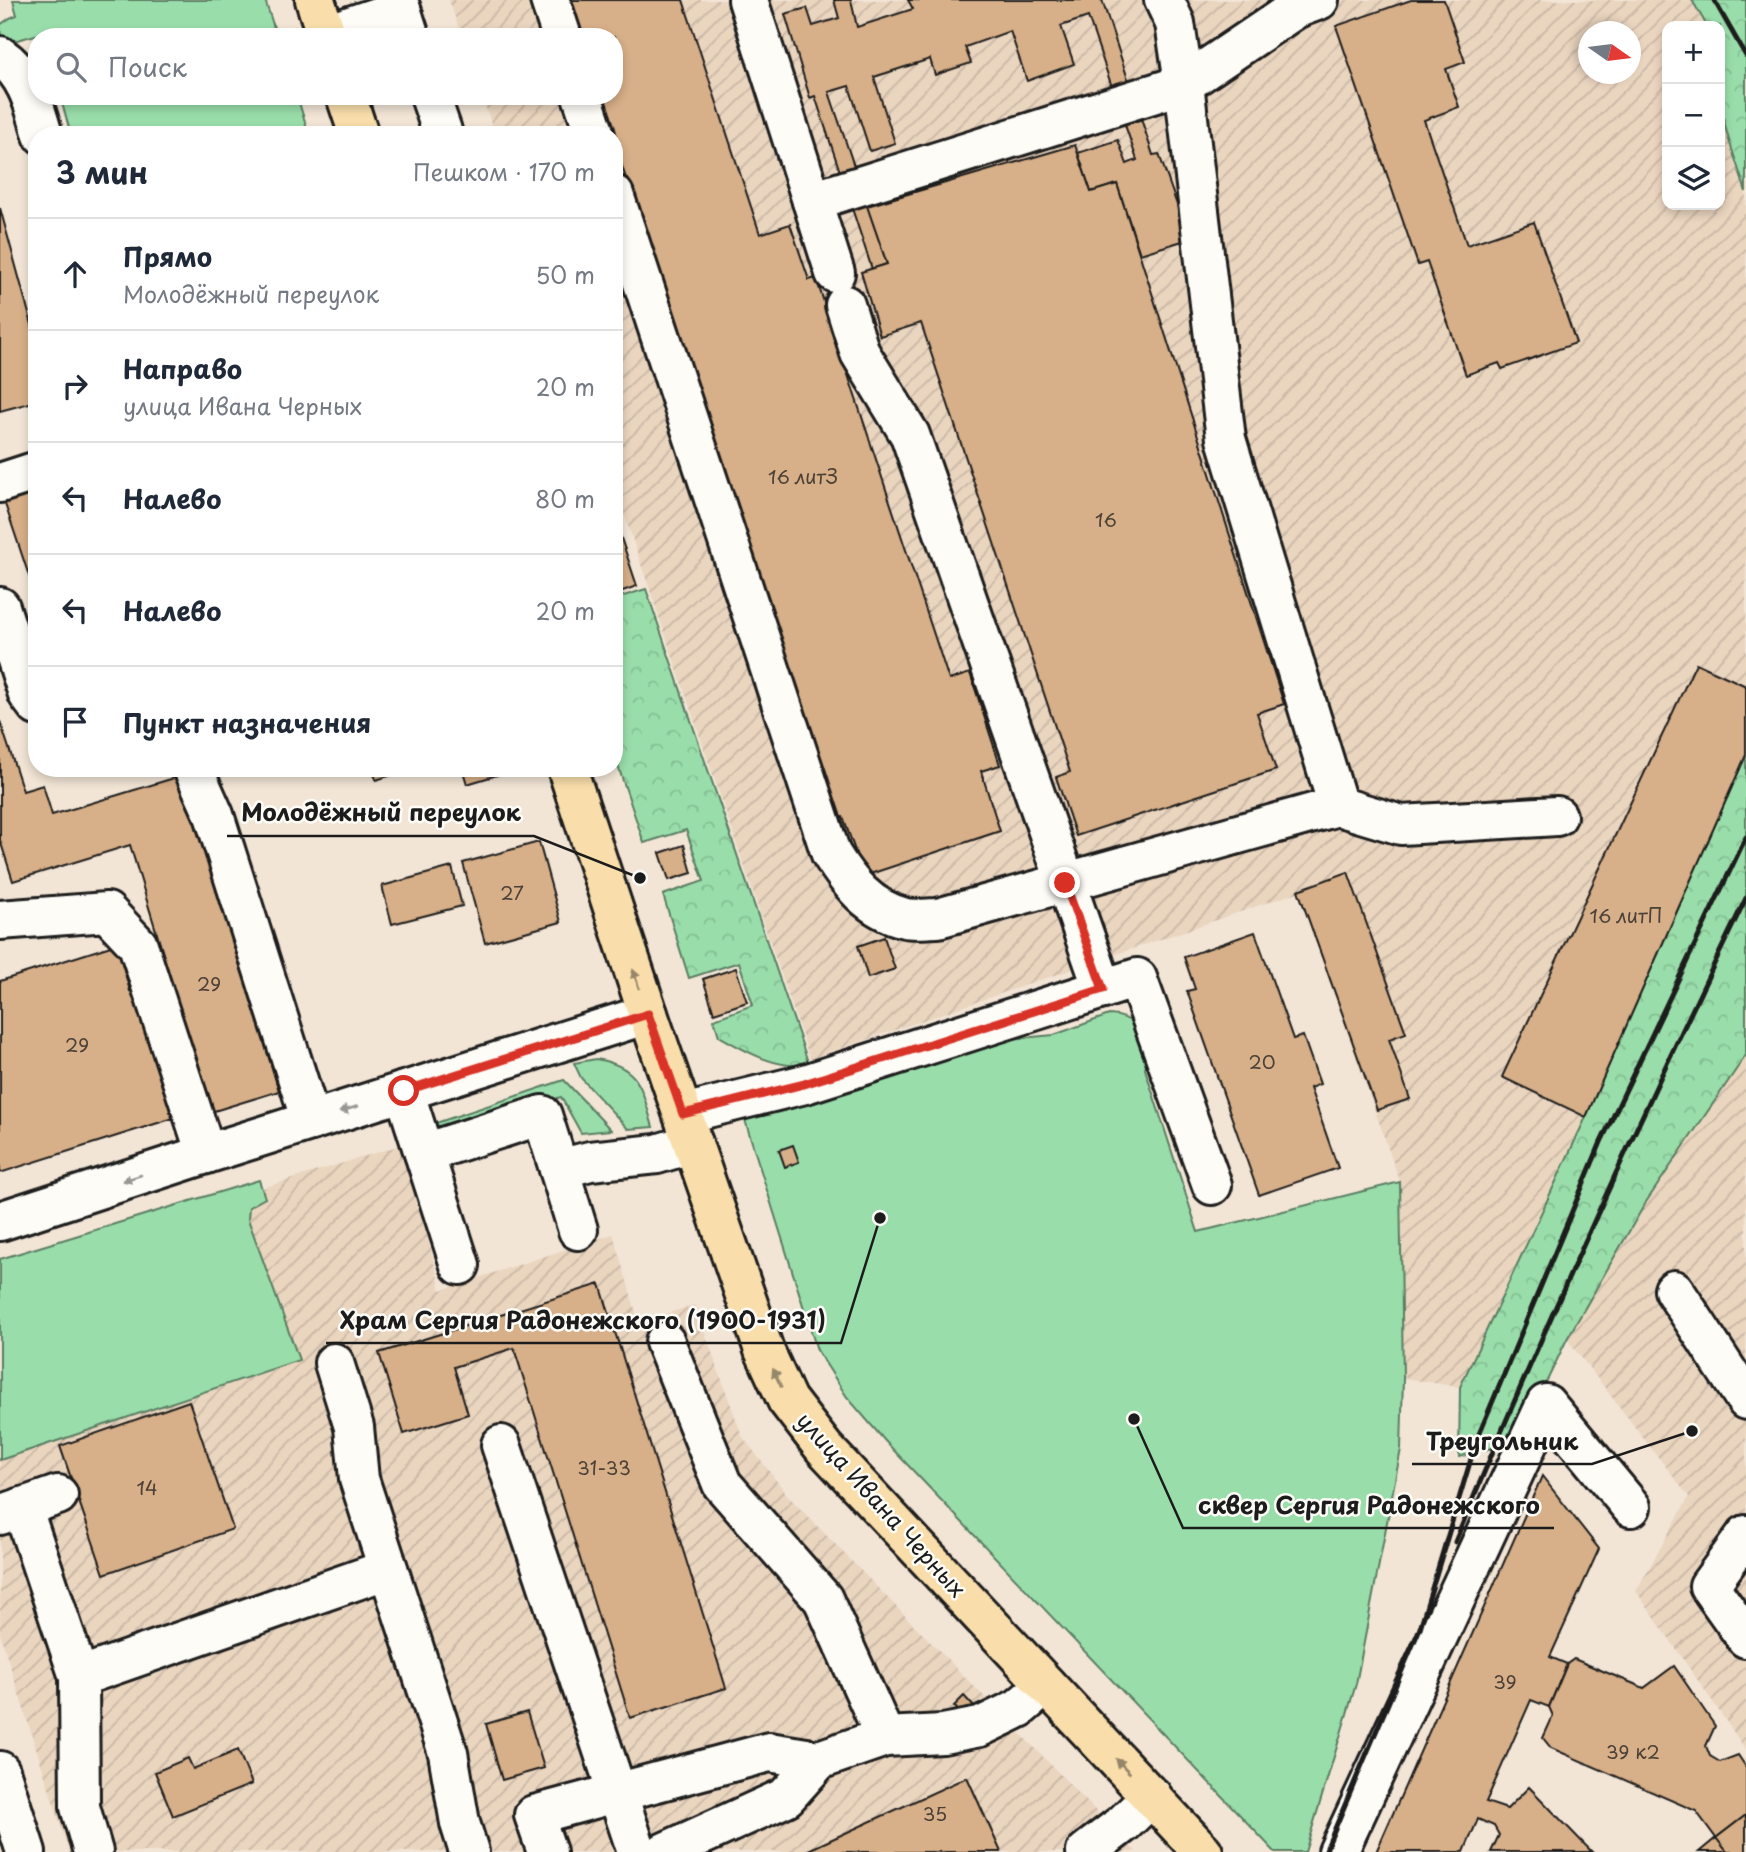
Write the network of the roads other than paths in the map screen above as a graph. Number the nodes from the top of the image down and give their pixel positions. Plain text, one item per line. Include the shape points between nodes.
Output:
1 (550, 0) edge
2 (748, 0) edge
3 (1164, 0) edge
4 (1319, 0) edge
5 (322, 23) edge
6 (407, 28) edge
7 (559, 28) edge
8 (0, 56) edge
9 (1184, 84) junction
10 (28, 93) edge
11 (32, 105) edge
12 (349, 105) edge
13 (585, 105) edge
14 (40, 126) edge
15 (356, 126) edge
16 (591, 126) edge
17 (812, 201) junction
18 (623, 222) edge
19 (28, 474) edge
20 (0, 483) edge
21 (0, 607) edge
22 (28, 694) edge
23 (197, 777) edge
24 (570, 777) edge
25 (1338, 806) junction
26 (1557, 816) dead end
27 (1065, 883) junction
28 (0, 920) edge
29 (1103, 989) junction
30 (648, 1014) junction
31 (404, 1091) junction
32 (311, 1121) junction
33 (688, 1129) junction
34 (424, 1153) junction
35 (206, 1154) junction
36 (559, 1169) junction
37 (1212, 1185) dead end
38 (0, 1222) edge
39 (578, 1230) dead end
40 (460, 1265) dead end
41 (1674, 1290) dead end
42 (665, 1342) dead end
43 (334, 1363) dead end
44 (1746, 1400) edge
45 (501, 1445) dead end
46 (58, 1495) dead end
47 (1631, 1507) dead end
48 (11, 1511) edge
49 (1746, 1535) edge
50 (388, 1569) junction
51 (1746, 1638) edge
52 (79, 1677) junction
53 (1046, 1685) junction
54 (885, 1737) junction
55 (819, 1760) junction
56 (0, 1771) edge
57 (616, 1793) junction
58 (1152, 1796) junction
59 (26, 1852) edge
60 (93, 1852) edge
61 (469, 1852) edge
62 (547, 1852) edge
63 (637, 1852) edge
64 (665, 1852) edge
65 (1086, 1852) edge
66 (1203, 1852) edge
67 (1338, 1852) edge

1 - 7 street
2 - 17 street
3 - 9 street via 1175,23
4 - 9 street via 1295,9
5 - 6 street via 401,9
8 - 10 street via 14,65
9 - 17 street
9 - 25 street via 1226,439
11 - 14 street
12 - 15 main road
13 - 16 street
17 - 27 street via 860,353 910,435
18 - 27 street via 831,854 851,886 875,906 906,918 939,918
19 - 20 street
21 - 22 street
23 - 32 street via 214,815
30 -> 24 main road, улица Ивана Черных
25 - 26 street via 1401,825
25 - 27 street
27 - 29 street
28 - 35 street via 107,912 138,945
29 - 33 street via 804,1084
29 - 37 street via 1137,978
30 - 31 street
30 - 33 main road, улица Ивана Черных
31 -> 32 street
31 - 34 street
32 - 35 street
33 - 36 street via 657,1154
53 -> 33 main road, улица Ивана Черных via 824,1448 787,1400 764,1350
34 - 36 street via 542,1115
34 - 40 street
35 -> 38 street
36 - 39 street
41 - 44 street
42 - 54 street via 722,1484 823,1599
43 - 50 street via 354,1427 359,1479
45 - 57 street
46 - 48 street
47 - 67 street via 1546,1404
48 - 52 street
49 - 51 street via 1709,1587
50 - 52 street
50 - 61 street via 448,1754
52 - 60 street via 80,1807
53 - 54 street via 1019,1708 980,1727
58 -> 53 main road, улица Ивана Черных
54 - 55 street
55 - 57 street via 769,1752
55 - 64 street via 786,1797
56 - 59 street
57 - 62 street via 534,1815
57 - 63 street
58 - 65 street
58 - 66 main road, улица Ивана Черных

